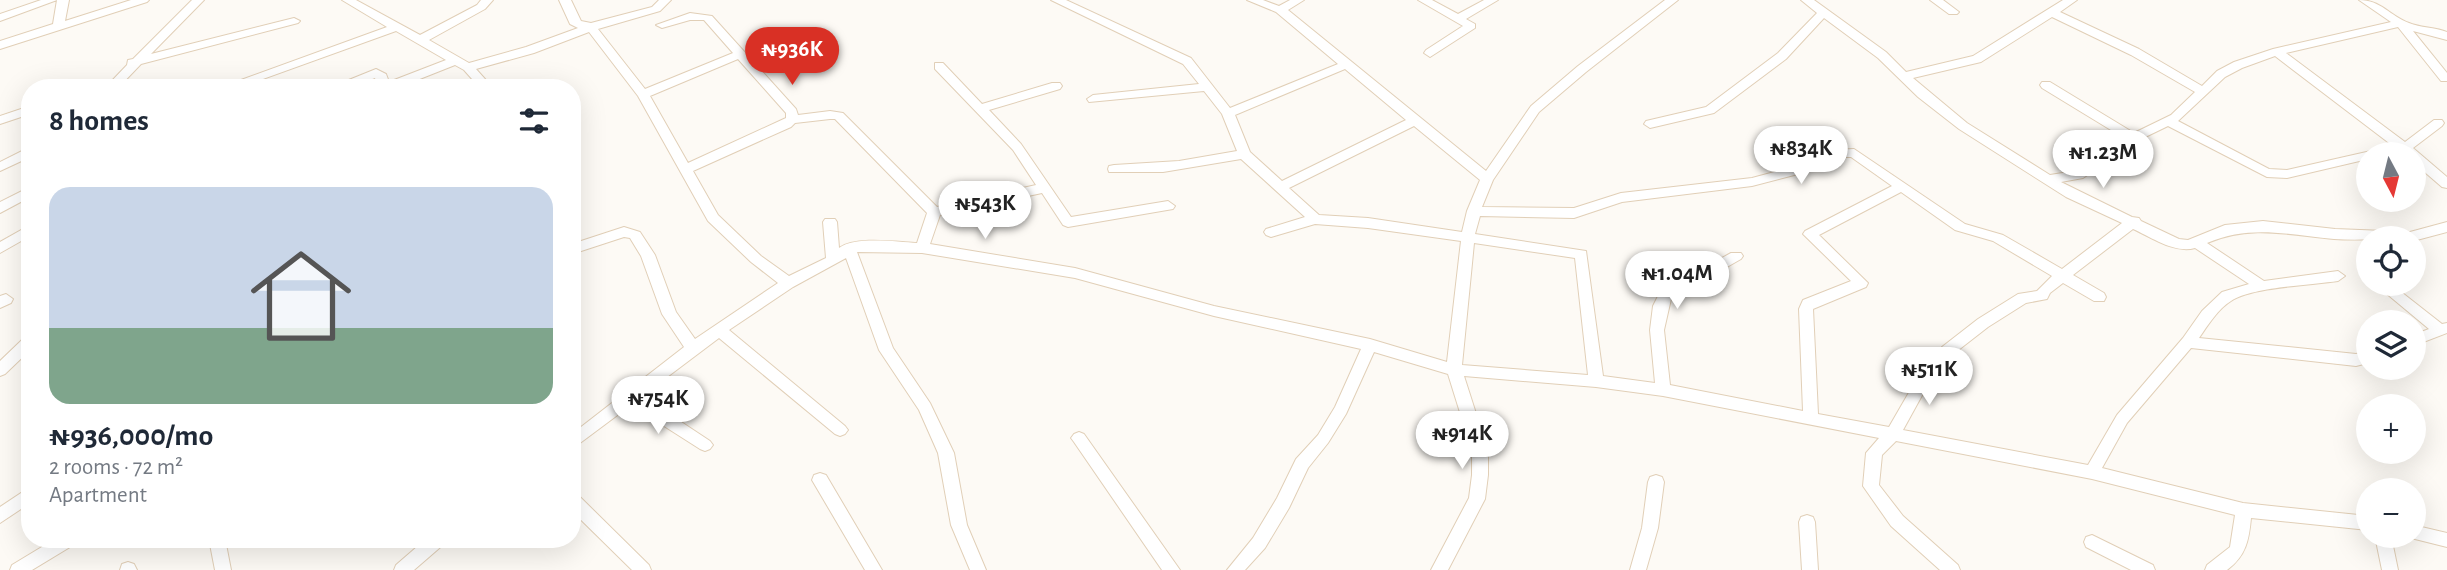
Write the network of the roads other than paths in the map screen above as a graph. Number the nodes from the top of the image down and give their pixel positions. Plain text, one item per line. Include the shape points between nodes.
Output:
1 (52, 0) edge
2 (62, 0) edge
3 (143, 0) edge
4 (198, 0) edge
5 (348, 0) edge
6 (487, 0) edge
7 (565, 0) edge
8 (665, 0) edge
9 (1057, 0) edge
10 (1252, 0) edge
11 (1298, 0) edge
12 (1424, 0) edge
13 (1492, 0) edge
14 (1672, 0) edge
15 (1807, 0) edge
16 (1936, 0) edge
17 (2071, 0) edge
18 (2365, 0) edge
19 (1280, 10) junction
20 (1824, 12) junction
21 (1953, 12) dead end
22 (2050, 12) junction
23 (0, 18) edge
24 (1458, 19) junction
25 (294, 21) dead end
26 (2403, 24) junction
27 (59, 25) junction
28 (662, 25) dead end
29 (397, 27) junction
30 (591, 27) junction
31 (2447, 36) edge
32 (420, 40) junction
33 (0, 45) edge
34 (2277, 52) junction
35 (1430, 53) dead end
36 (741, 54) junction
37 (132, 63) junction
38 (462, 64) junction
39 (1348, 64) junction
40 (939, 66) dead end
41 (1905, 76) junction
42 (2445, 78) dead end
43 (119, 79) edge
44 (250, 79) edge
45 (360, 79) edge
46 (383, 79) edge
47 (414, 79) edge
48 (478, 79) edge
49 (2046, 85) dead end
50 (1056, 86) dead end
51 (1209, 88) junction
52 (2202, 91) junction
53 (642, 94) junction
54 (1093, 99) dead end
55 (979, 109) junction
56 (2186, 110) junction
57 (21, 113) edge
58 (1228, 113) junction
59 (792, 119) junction
60 (0, 120) edge
61 (1416, 120) junction
62 (2168, 121) junction
63 (2438, 123) dead end
64 (1650, 124) dead end
65 (2197, 135) junction
66 (2133, 138) junction
67 (2397, 142) edge
68 (2420, 142) edge
69 (1244, 154) junction
70 (21, 156) edge
71 (2356, 157) edge
72 (2426, 166) edge
73 (0, 167) edge
74 (685, 169) junction
75 (1114, 169) dead end
76 (2078, 175) junction
77 (1486, 179) junction
78 (2050, 179) junction
79 (2447, 184) edge
80 (1902, 186) junction
81 (1045, 188) junction
82 (1279, 188) junction
83 (2071, 194) junction
84 (21, 196) edge
85 (1168, 206) dead end
86 (0, 208) edge
87 (1474, 211) junction
88 (934, 212) junction
89 (1315, 219) junction
90 (2134, 221) junction
91 (830, 222) dead end
92 (2447, 228) edge
93 (1271, 232) dead end
94 (21, 235) edge
95 (1468, 237) junction
96 (2196, 242) junction
97 (581, 246) edge
98 (0, 248) edge
99 (849, 248) junction
100 (922, 248) junction
101 (1737, 256) dead end
102 (833, 260) junction
103 (2064, 275) junction
104 (2338, 276) dead end
105 (788, 283) junction
106 (2263, 286) junction
107 (2399, 296) edge
108 (2099, 297) dead end
109 (718, 329) junction
110 (2444, 329) edge
111 (2426, 336) edge
112 (2188, 342) junction
113 (1370, 345) junction
114 (693, 348) junction
115 (21, 350) edge
116 (2356, 360) edge
117 (0, 370) edge
118 (1454, 370) junction
119 (1596, 381) junction
120 (1662, 390) junction
121 (631, 397) junction
122 (1811, 420) junction
123 (840, 430) dead end
124 (1892, 435) junction
125 (581, 436) edge
126 (1079, 438) dead end
127 (705, 445) dead end
128 (2092, 472) junction
129 (820, 480) dead end
130 (1656, 482) dead end
131 (21, 501) edge
132 (581, 509) edge
133 (2243, 510) junction
134 (0, 516) edge
135 (1807, 522) dead end
136 (2356, 522) edge
137 (2426, 534) edge
138 (2446, 538) edge
139 (2092, 542) dead end
140 (54, 548) edge
141 (219, 548) edge
142 (428, 548) edge
143 (2385, 548) edge
144 (18, 570) edge
145 (223, 570) edge
146 (402, 570) edge
147 (643, 570) edge
148 (874, 570) edge
149 (978, 570) edge
150 (1172, 570) edge
151 (1235, 570) edge
152 (1439, 570) edge
153 (1638, 570) edge
154 (1810, 570) edge
155 (1952, 570) edge
156 (2147, 570) edge
157 (2213, 570) edge
158 (2390, 570) edge

1 - 23 street
2 - 27 street
3 - 27 street
4 - 37 street
5 - 29 street
6 - 32 street
7 - 30 street via 576,24
8 - 30 street via 656,9
9 - 51 street via 1187,61
10 - 19 street
11 - 19 street
12 - 24 street
13 - 24 street
14 - 77 street via 1535,109
15 - 20 street
16 - 21 street
17 - 22 street
18 - 26 street
19 - 39 street
20 - 41 street
20 - 64 street via 1782,56 1710,110
22 - 41 street via 1977,59
22 - 52 street via 2135,52
24 - 35 street via 1471,26
25 - 37 street
26 - 31 street
26 - 34 street
26 - 42 street
27 - 33 street
28 - 36 street via 688,16 708,18
29 - 32 street
29 - 44 street
30 - 38 street via 530,50
30 - 53 street
32 - 38 street
34 - 52 street via 2221,74
34 - 67 street
36 - 53 street
36 - 59 street via 792,112
37 - 43 street
38 - 47 street
38 - 48 street
39 - 58 street
39 - 61 street
40 - 55 street
41 - 78 street via 1963,126
45 - 46 street via 376,73
49 - 66 street
50 - 55 street
51 - 54 street
51 - 58 street
52 - 56 street
53 - 74 street
55 - 81 street via 1017,147
56 - 62 street
56 - 65 street
57 - 60 street
58 - 69 street
59 - 74 street
59 - 88 street via 839,116
61 - 77 street
61 - 82 street
62 - 65 street
62 - 66 street
63 - 68 street
65 - 71 street via 2267,173
66 - 76 street
69 - 75 street via 1148,170
69 - 82 street
70 - 73 street
72 - 79 street
74 - 105 street via 713,218
76 - 78 street
76 - 83 street
77 - 87 street
78 - 83 street
80 - 87 street via 1847,152 1752,182 1621,198 1574,213
80 - 103 street via 1960,227 1998,238
80 - 122 street via 1810,234 1861,283 1808,304 1806,309
81 - 85 street via 1068,222
81 - 88 street
82 - 89 street
83 - 90 street
84 - 86 street
87 - 95 street
88 - 100 street
89 - 93 street
89 - 95 street
90 - 96 street via 2176,243
90 - 103 street
91 - 102 street
92 - 96 street via 2410,237 2263,226 2225,230
94 - 98 street
95 - 118 street
95 - 119 street via 1581,254
96 - 106 street
97 - 114 street via 624,232 635,235 648,255 669,314
99 - 100 street
99 - 102 street
99 - 149 street via 886,350 925,407 946,453 959,525
100 - 113 street via 1075,273
101 - 120 street via 1665,296 1660,306 1658,344
102 - 105 street
103 - 108 street
103 - 124 street via 2042,295 2022,298 1947,351
104 - 106 street
105 - 109 street
106 - 112 street via 2227,296
107 - 110 street
109 - 114 street
109 - 123 street
110 - 111 street
112 - 116 street
112 - 128 street via 2122,419
113 - 118 street
113 - 151 street via 1341,410 1301,464 1259,543
114 - 121 street
115 - 117 street
118 - 119 street
118 - 152 street via 1480,451 1480,475 1476,499
119 - 120 street
120 - 122 street
121 - 125 street
121 - 127 street
122 - 124 street
124 - 128 street
124 - 155 street via 1874,453 1871,486 1897,521
126 - 150 street
128 - 133 street
129 - 148 street
130 - 153 street
131 - 134 street
132 - 147 street
133 - 136 street
133 - 157 street via 2239,549
135 - 154 street
137 - 138 street
139 - 156 street
140 - 144 street
141 - 145 street
142 - 146 street
143 - 158 street

